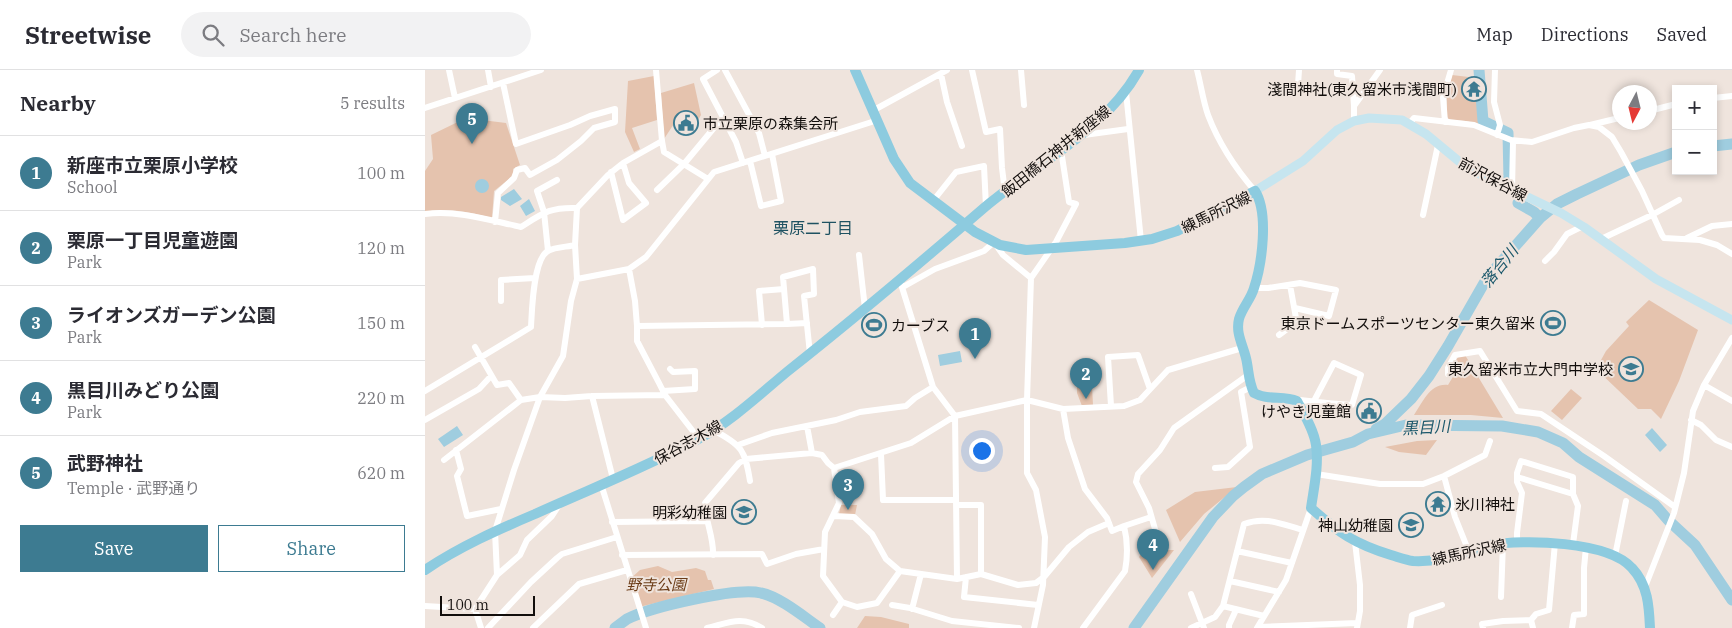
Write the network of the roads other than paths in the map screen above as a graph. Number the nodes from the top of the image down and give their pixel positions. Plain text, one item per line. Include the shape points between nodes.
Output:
1 (451, 70) edge
2 (488, 70) edge
3 (541, 70) edge
4 (656, 70) edge
5 (717, 70) edge
6 (725, 70) edge
7 (855, 70) edge
8 (971, 70) edge
9 (1021, 70) edge
10 (1139, 70) edge
11 (1197, 70) edge
12 (1299, 70) edge
13 (1337, 70) edge
14 (1380, 70) edge
15 (1451, 70) edge
16 (1495, 70) edge
17 (529, 72) edge
18 (944, 72) edge
19 (503, 83) junction
20 (1298, 85) dead end
21 (491, 87) junction
22 (1125, 92) junction
23 (1732, 96) edge
24 (455, 98) junction
25 (1717, 98) edge
26 (1025, 105) dead end
27 (1672, 105) edge
28 (1354, 106) junction
29 (425, 108) edge
30 (1657, 109) edge
31 (876, 115) junction
32 (723, 117) junction
33 (1612, 120) edge
34 (1354, 122) junction
35 (1445, 122) junction
36 (1409, 124) junction
37 (1589, 125) junction
38 (1128, 129) junction
39 (1499, 132) junction
40 (1080, 135) junction
41 (1512, 140) junction
42 (661, 141) junction
43 (1438, 145) junction
44 (961, 146) dead end
45 (1061, 150) junction
46 (768, 155) junction
47 (623, 162) junction
48 (746, 162) junction
49 (684, 164) junction
50 (611, 172) junction
51 (708, 179) junction
52 (557, 180) dead end
53 (657, 190) dead end
54 (1255, 191) junction
55 (1512, 191) junction
56 (1005, 192) junction
57 (1679, 200) dead end
58 (933, 201) junction
59 (986, 207) junction
60 (577, 208) junction
61 (544, 212) junction
62 (425, 214) edge
63 (1423, 215) dead end
64 (1652, 215) junction
65 (495, 222) junction
66 (1732, 224) edge
67 (965, 225) junction
68 (1583, 226) junction
69 (1687, 238) junction
70 (1601, 239) junction
71 (1141, 241) junction
72 (994, 242) junction
73 (575, 246) junction
74 (1051, 248) junction
75 (548, 250) junction
76 (859, 254) dead end
77 (1732, 254) edge
78 (1545, 261) dead end
79 (629, 269) junction
80 (535, 278) junction
81 (1031, 278) junction
82 (577, 279) junction
83 (901, 284) junction
84 (1290, 285) junction
85 (784, 288) junction
86 (1254, 288) junction
87 (501, 301) dead end
88 (1295, 308) junction
89 (865, 309) junction
90 (1732, 320) edge
91 (807, 323) junction
92 (762, 324) junction
93 (787, 324) junction
94 (637, 326) junction
95 (1279, 334) dead end
96 (1732, 338) edge
97 (475, 347) dead end
98 (1243, 348) junction
99 (810, 354) junction
100 (481, 357) junction
101 (670, 369) dead end
102 (1447, 374) dead end
103 (1248, 375) junction
104 (491, 376) junction
105 (1704, 385) junction
106 (933, 387) junction
107 (1251, 387) junction
108 (1150, 389) junction
109 (425, 391) edge
110 (664, 393) junction
111 (592, 396) junction
112 (540, 397) junction
113 (521, 400) junction
114 (1027, 400) junction
115 (1297, 401) junction
116 (1732, 401) edge
117 (1314, 402) junction
118 (1111, 406) junction
119 (1063, 409) junction
120 (955, 416) junction
121 (425, 420) edge
122 (1691, 420) junction
123 (807, 426) junction
124 (713, 430) junction
125 (699, 438) junction
126 (1490, 441) dead end
127 (738, 446) junction
128 (1732, 447) edge
129 (456, 450) junction
130 (812, 453) junction
131 (881, 454) junction
132 (746, 459) junction
133 (444, 460) dead end
134 (834, 468) junction
135 (1215, 468) dead end
136 (1316, 469) junction
137 (1444, 476) junction
138 (1517, 477) junction
139 (613, 479) junction
140 (750, 481) dead end
141 (601, 484) junction
142 (1573, 494) junction
143 (1626, 501) dead end
144 (561, 502) junction
145 (956, 503) junction
146 (1675, 507) junction
147 (1311, 508) junction
148 (501, 509) junction
149 (833, 516) junction
150 (1151, 517) junction
151 (706, 521) junction
152 (611, 522) junction
153 (1109, 523) junction
154 (1124, 526) junction
155 (1303, 530) junction
156 (495, 531) junction
157 (617, 537) junction
158 (1355, 542) junction
159 (1517, 542) junction
160 (1503, 543) junction
161 (1555, 544) junction
162 (1573, 544) junction
163 (1586, 547) junction
164 (824, 549) junction
165 (1161, 550) dead end
166 (1237, 551) junction
167 (1469, 552) junction
168 (622, 554) junction
169 (713, 555) junction
170 (1615, 556) junction
171 (1292, 563) junction
172 (425, 570) edge
173 (627, 570) junction
174 (900, 571) junction
175 (921, 574) junction
176 (981, 574) junction
177 (497, 575) junction
178 (966, 577) junction
179 (1044, 577) junction
180 (957, 579) junction
181 (1230, 581) junction
182 (1645, 587) junction
183 (1279, 592) junction
184 (1191, 594) dead end
185 (1501, 596) dead end
186 (842, 602) junction
187 (891, 605) dead end
188 (1038, 605) junction
189 (1441, 605) dead end
190 (425, 606) edge
191 (1223, 606) junction
192 (475, 609) junction
193 (912, 609) junction
194 (1236, 610) junction
195 (833, 616) dead end
196 (1265, 616) junction
197 (946, 620) junction
198 (1531, 620) junction
199 (1503, 624) edge
200 (1203, 625) edge
201 (1357, 625) edge
202 (989, 626) edge
203 (481, 628) edge
204 (488, 628) edge
205 (533, 628) edge
206 (646, 628) edge
207 (707, 628) edge
208 (762, 628) edge
209 (943, 628) edge
210 (1019, 628) edge
211 (1034, 628) edge
212 (1083, 628) edge
213 (1191, 628) edge
214 (1229, 628) edge
215 (1257, 628) edge
216 (1410, 628) edge
217 (1483, 628) edge
218 (1533, 628) edge
219 (1572, 628) edge
220 (1650, 628) edge

1 - 24 street
2 - 21 street
3 - 17 street
4 - 42 street
5 - 32 street via 703,79
6 - 46 street
7 - 31 main road, 練馬所沢線
8 - 56 street via 986,132 1001,129
9 - 26 street
10 - 22 main road, 飯田橋石神井新座線
11 - 54 street via 1208,115 1228,157
12 - 20 street
13 - 28 street via 1337,74 1352,76
14 - 28 street
15 - 35 street via 1443,97
16 - 39 street via 1493,102
17 - 19 street
18 - 31 street
18 - 44 street via 947,102
19 - 21 street
19 - 65 street via 516,144 615,109 615,122 594,128 557,160 529,175 525,168 517,170 514,178 498,193
21 - 24 street
22 - 38 street
22 - 40 main road, 飯田橋石神井新座線
23 - 25 street
24 - 29 street
27 - 30 street
28 - 34 street
31 - 46 street
31 - 58 main road, 練馬所沢線 via 900,171
32 - 48 street
32 - 49 street
33 - 37 street
34 - 36 main road, 前沢保谷線 via 1369,118 1395,119
34 - 54 main road, 前沢保谷線 via 1337,130 1303,161
35 - 36 street via 1414,118
35 - 39 street
36 - 43 main road, 前沢保谷線
37 - 41 street via 1541,141
37 - 64 street via 1599,127 1612,137
38 - 40 street
38 - 71 street
39 - 41 street
40 - 45 main road, 飯田橋石神井新座線
41 - 55 street
42 - 47 street
42 - 49 street via 664,152
43 - 55 main road, 前沢保谷線 via 1467,168
43 - 63 street
45 - 56 main road, 飯田橋石神井新座線
45 - 74 street via 1069,202 1076,204
46 - 48 street
46 - 48 street via 781,201 761,206
47 - 50 street
47 - 50 street via 629,183 645,203 623,220
48 - 51 street via 714,172
49 - 51 street
49 - 53 street
50 - 60 street
51 - 79 street via 646,257
52 - 61 street via 537,191
54 - 71 main road, 練馬所沢線 via 1177,231
54 - 86 main road, 練馬所沢線 via 1260,198 1263,226 1262,252
55 - 68 main road, 前沢保谷線
56 - 59 main road, 飯田橋石神井新座線
57 - 64 street
58 - 59 street via 956,172 984,166
58 - 67 main road, 練馬所沢線
59 - 67 main road, 飯田橋石神井新座線
60 - 61 street
60 - 73 street
61 - 65 street via 521,227
61 - 75 street
62 - 65 street via 460,214
64 - 69 street via 1664,238
64 - 70 street
66 - 69 street via 1712,226
67 - 72 main road, 練馬所沢線
67 - 83 main road, 保谷志木線
68 - 70 main road, 前沢保谷線
68 - 78 street via 1567,234
69 - 77 street via 1717,246
70 - 90 main road, 前沢保谷線 via 1656,279
71 - 74 main road, 練馬所沢線
72 - 74 main road, 練馬所沢線 via 1026,250
72 - 81 street via 1003,255
72 - 83 street via 984,251
73 - 75 street
73 - 82 street
74 - 81 street
75 - 80 street
76 - 89 street
79 - 82 street
79 - 94 street
80 - 87 street via 501,280
80 - 100 street via 531,327
81 - 114 street
82 - 112 street via 563,356
83 - 89 main road, 保谷志木線
83 - 106 street
84 - 86 street
84 - 88 street
84 - 88 street via 1300,283 1336,290 1329,316
85 - 91 street via 783,278 813,269 814,294 804,296
85 - 92 street via 759,291
85 - 93 street
86 - 98 main road, 練馬所沢線 via 1239,318 1239,337
88 - 95 street via 1296,318
89 - 99 main road, 保谷志木線
91 - 93 street
91 - 99 street
92 - 93 street
92 - 94 street
94 - 110 street via 637,341
96 - 105 street
97 - 100 street
98 - 103 main road, 練馬所沢線
98 - 108 street via 1168,370
99 - 124 main road, 保谷志木線
100 - 104 street
100 - 109 street
101 - 110 street via 673,372 695,371 695,389
102 - 146 street via 1455,355 1481,351 1517,411 1541,414
103 - 107 main road, 練馬所沢線
103 - 150 street via 1174,428 1139,474 1136,482
104 - 113 street via 497,385 509,383
104 - 121 street via 479,389
105 - 116 street
105 - 122 street
106 - 120 street
106 - 123 street via 906,406 860,412
107 - 115 main road via 1261,397
107 - 135 street via 1241,392 1250,447 1228,467
108 - 118 street via 1140,400 1124,406
108 - 118 street via 1138,355 1108,357
110 - 111 street
110 - 125 street
111 - 112 street
111 - 139 street
112 - 113 street
112 - 148 street
113 - 129 street
114 - 119 street
114 - 120 street
114 - 179 street via 1027,473 1036,490 1045,537
115 - 117 street
115 - 136 main road via 1316,444
117 - 117 street via 1352,405 1361,375 1334,363
118 - 119 street
119 - 153 street via 1068,438 1085,489
120 - 131 street via 911,442
120 - 145 street
122 - 128 street via 1716,440
122 - 146 street via 1684,473
123 - 127 street via 772,433
123 - 130 street
124 - 125 main road, 保谷志木線
124 - 127 street
125 - 139 main road, 保谷志木線
126 - 137 street via 1485,456
127 - 132 street
129 - 133 street
129 - 148 street via 461,469 457,476 467,516
130 - 132 street
130 - 134 street via 821,455
131 - 134 street
131 - 145 street via 883,500
132 - 140 street
132 - 151 street via 705,503
134 - 149 street via 839,503
136 - 137 street via 1380,484 1423,484
136 - 147 main road
137 - 167 street
138 - 142 street
138 - 142 street via 1521,461 1564,474 1573,477
138 - 159 street via 1522,493
139 - 141 main road, 保谷志木線
141 - 144 main road, 保谷志木線
141 - 152 street
142 - 162 street via 1578,506
143 - 170 street
144 - 156 main road, 保谷志木線
144 - 177 street via 527,540 520,555
145 - 176 street via 981,505
145 - 180 street
146 - 182 street
147 - 155 street
147 - 158 main road, 練馬所沢線
148 - 156 street
149 - 164 street via 825,532
149 - 174 street via 854,517 872,534 886,558
150 - 154 street
150 - 165 street
151 - 152 street
151 - 169 street
152 - 157 street
153 - 154 street via 1112,531
153 - 179 street via 1088,532 1069,547
154 - 212 street via 1127,540 1125,571
155 - 166 street via 1263,519 1255,520 1243,524
155 - 171 street
156 - 172 main road, 保谷志木線
156 - 177 street
157 - 168 street
157 - 204 street via 562,554
158 - 167 main road, 練馬所沢線 via 1410,560 1447,559
158 - 201 street via 1360,610
159 - 160 main road, 練馬所沢線
159 - 161 main road, 練馬所沢線
160 - 167 main road, 練馬所沢線
160 - 185 street
161 - 162 main road, 練馬所沢線
161 - 198 street via 1549,610 1536,614
162 - 163 main road, 練馬所沢線
163 - 170 main road, 練馬所沢線
163 - 219 street via 1584,614 1574,615
164 - 169 street via 767,564 762,554
164 - 186 street via 823,576
166 - 171 street
166 - 181 street
168 - 169 street
168 - 173 street
170 - 182 main road, 練馬所沢線 via 1632,567
171 - 183 street
173 - 205 street via 579,584
173 - 206 street
174 - 175 street
174 - 186 street via 877,603 857,607
175 - 180 street
175 - 193 street
176 - 178 street
176 - 179 street via 1018,585 1036,583
177 - 192 street
178 - 180 street
178 - 188 street via 964,597
179 - 188 street
181 - 183 street
181 - 191 street
182 - 220 main road, 練馬所沢線
183 - 196 street
184 - 200 street
186 - 195 street
187 - 193 street
188 - 211 street
189 - 216 street via 1412,615
190 - 192 street
191 - 194 street
191 - 200 street
192 - 203 street
193 - 197 street
194 - 196 street
194 - 214 street
196 - 215 street
197 - 202 street
197 - 209 street
198 - 199 street
198 - 218 street
199 - 217 street via 1482,624
200 - 213 street
201 - 215 street
202 - 210 street
207 - 208 street via 745,620

